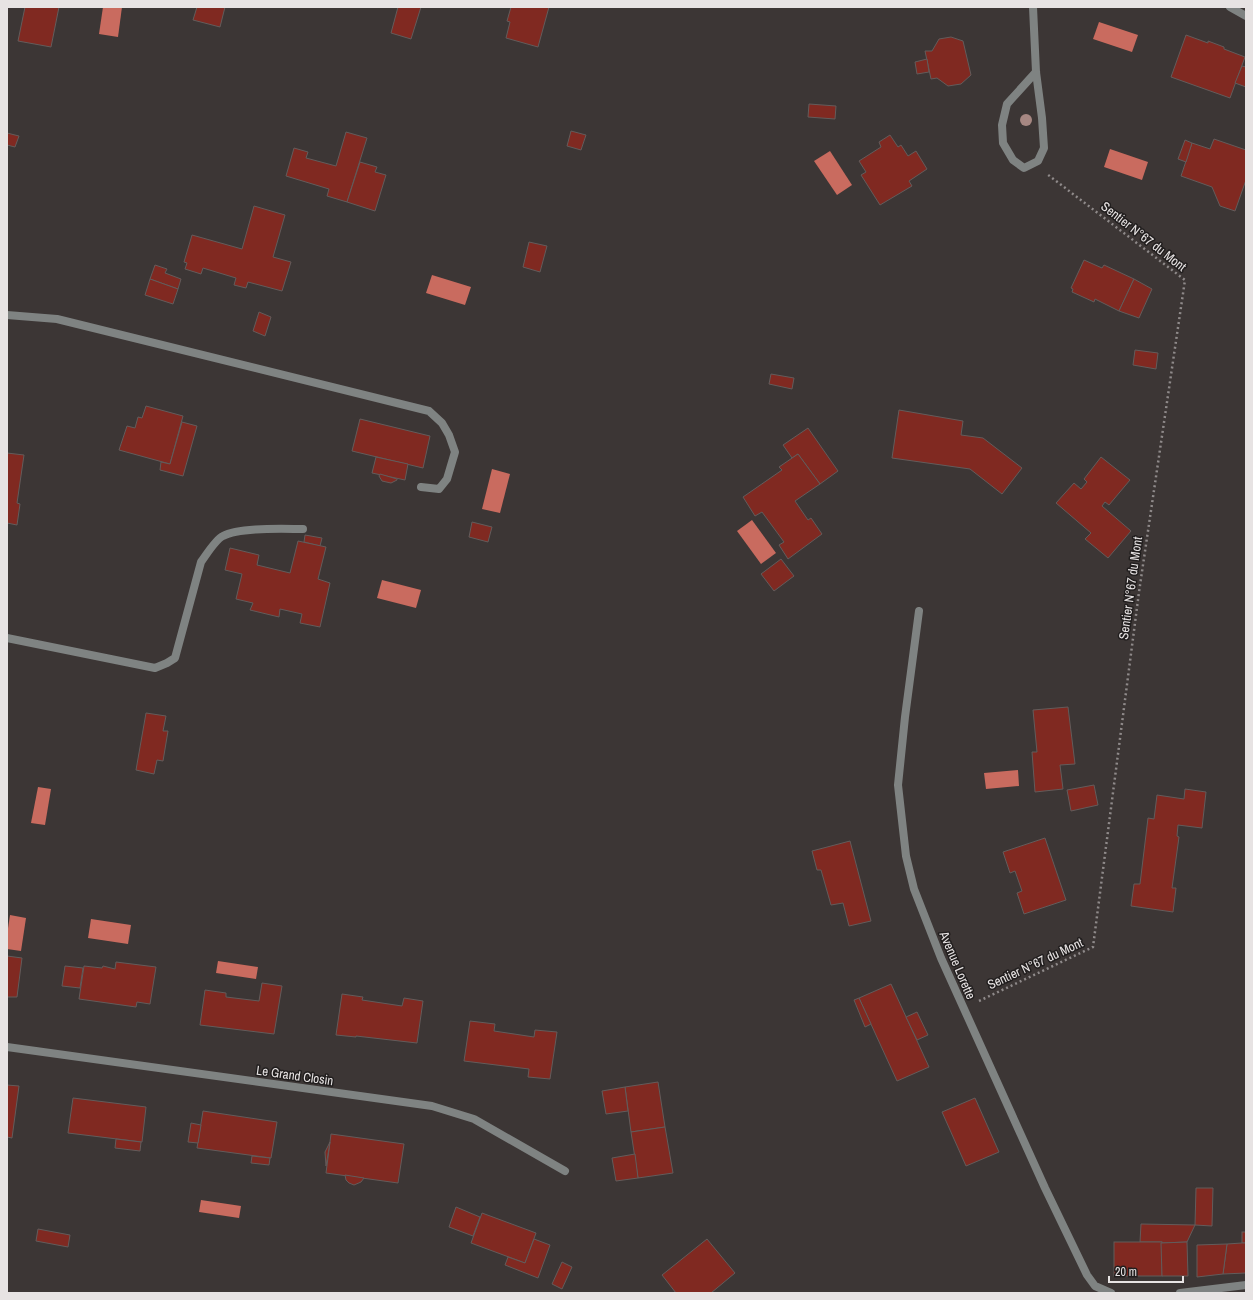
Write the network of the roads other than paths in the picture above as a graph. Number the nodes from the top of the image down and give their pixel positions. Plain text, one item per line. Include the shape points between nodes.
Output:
1 (1033, 7) edge
2 (1230, 7) edge
3 (1246, 16) edge
4 (1036, 72) junction
5 (7, 315) edge
6 (421, 487) dead end
7 (303, 529) dead end
8 (919, 611) dead end
9 (7, 638) edge
10 (7, 1047) edge
11 (565, 1171) dead end
12 (1246, 1285) edge
13 (1111, 1293) edge
14 (1180, 1293) edge

1 - 4 street
2 - 3 street
4 - 4 street via 1044,148 1038,161 1024,168 1013,160 1003,143 1002,126 1007,104
5 - 6 street via 57,319 430,411 442,423 455,452 447,480 438,489
7 - 9 street via 236,531 222,536 201,562 175,658 155,668
8 - 13 street, Avenue Lorette via 898,785 906,856 914,889 941,958 1087,1275 1095,1286
10 - 11 street, Le Grand Closin via 432,1106 474,1119
12 - 14 street

